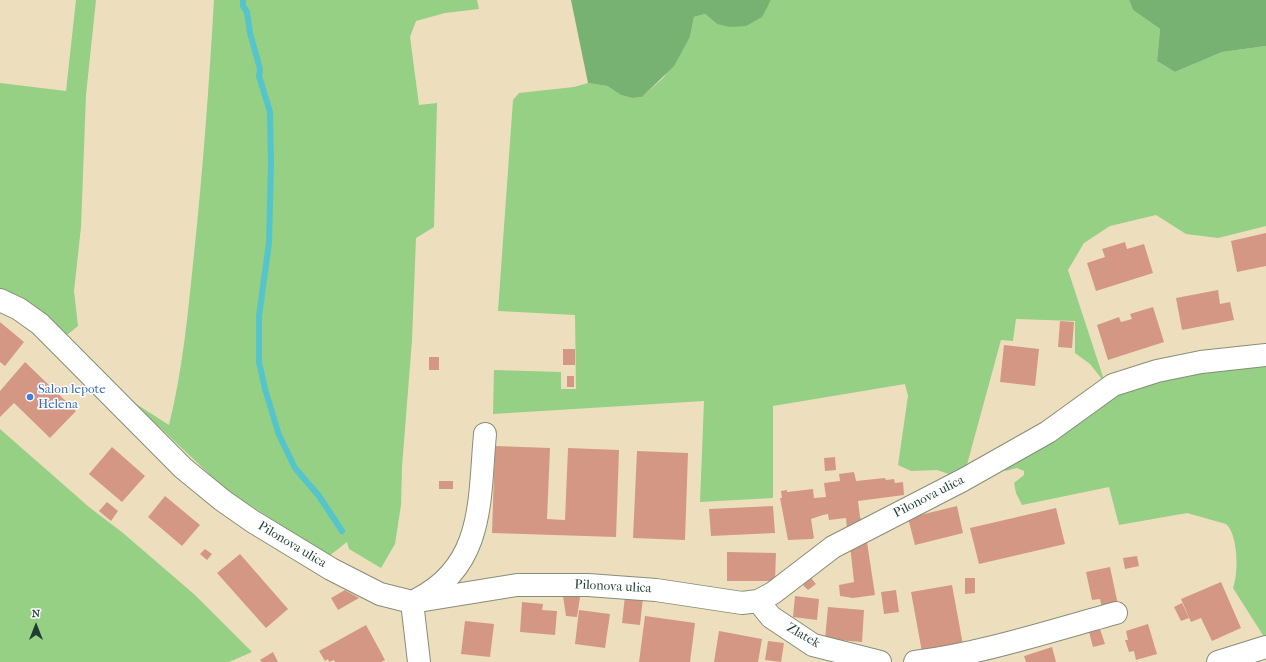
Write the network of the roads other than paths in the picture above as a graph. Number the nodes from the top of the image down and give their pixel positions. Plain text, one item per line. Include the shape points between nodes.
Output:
1 (0, 300) edge
2 (1266, 355) edge
3 (485, 434) dead end
4 (758, 601) junction
5 (412, 602) junction
6 (1116, 613) dead end
7 (1266, 647) edge
8 (419, 662) edge
9 (880, 662) edge
10 (915, 662) edge
11 (1218, 662) edge

1 - 5 street, Pilonova ulica via 23,311 40,324 183,468 222,500 331,569 380,594
2 - 4 street, Pilonova ulica via 1201,362 1157,371 1113,385 1041,435 963,480 833,547 773,593
3 - 5 street via 479,506 475,532 468,551 440,585
4 - 5 street, Pilonova ulica via 742,603 656,590 580,585 517,585
4 - 9 street, Zlatek via 771,616 813,646
5 - 8 street
6 - 10 street via 998,646
7 - 11 street

